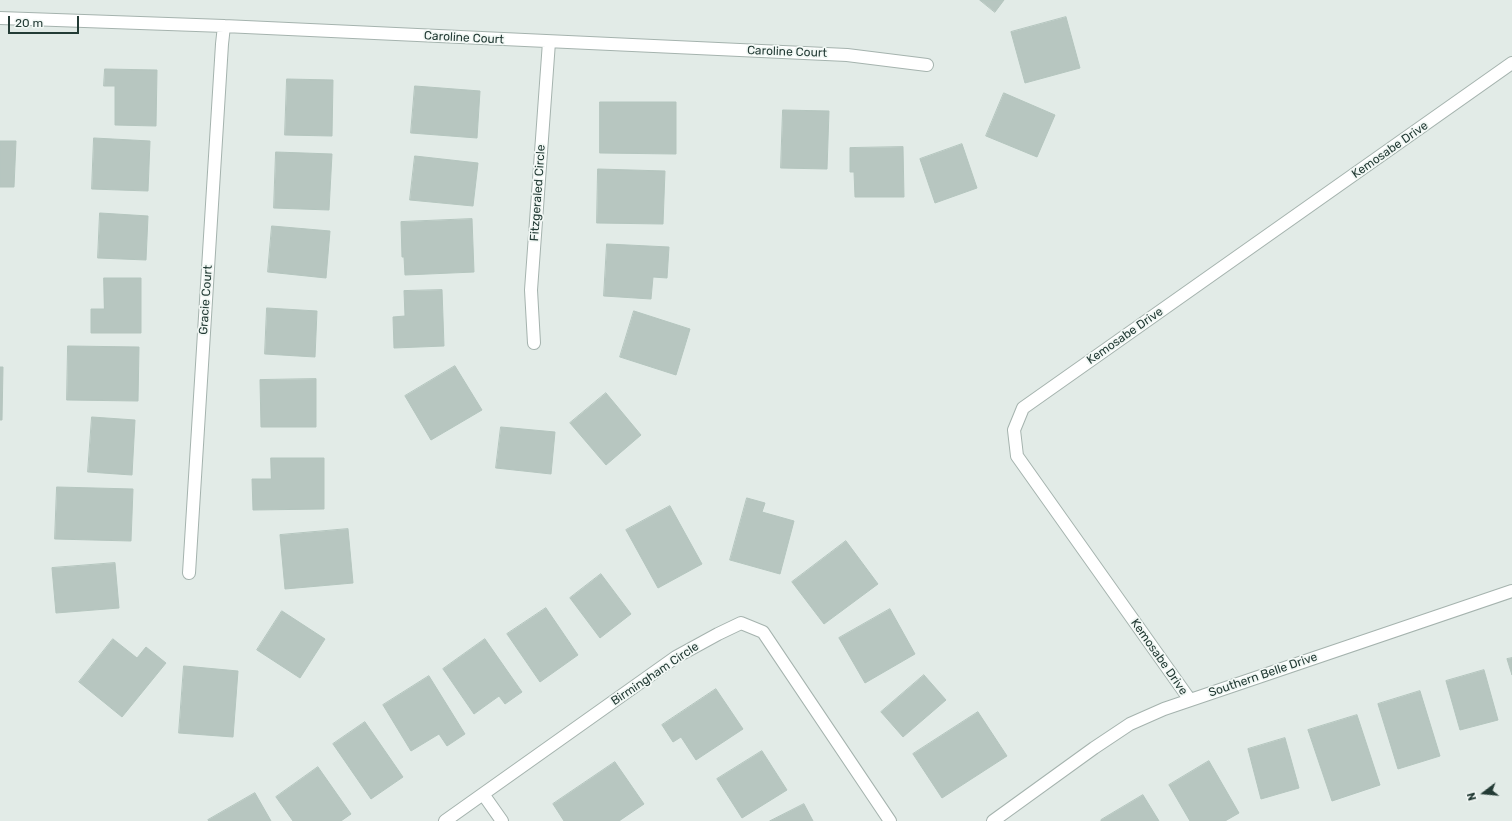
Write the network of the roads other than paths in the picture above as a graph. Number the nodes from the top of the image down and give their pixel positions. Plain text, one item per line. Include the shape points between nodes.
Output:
1 (0, 18) edge
2 (224, 26) junction
3 (549, 42) junction
4 (1512, 63) edge
5 (927, 65) dead end
6 (534, 343) dead end
7 (189, 573) dead end
8 (1512, 591) edge
9 (1190, 700) junction
10 (483, 794) junction
11 (445, 821) edge
12 (502, 821) edge
13 (890, 821) edge
14 (993, 821) edge

1 - 2 street, Caroline Court
2 - 3 street, Caroline Court
2 - 7 street, Gracie Court
3 - 5 street, Caroline Court via 847,55
3 - 6 street, Fitzgeraled Circle via 531,290
4 - 9 street, Kemosabe Drive via 1023,408 1014,430 1018,456
8 - 9 street, Southern Belle Drive
9 - 14 street, Southern Belle Drive via 1130,724
10 - 11 street, Birmingham Circle
10 - 12 street
10 - 13 street, Birmingham Circle via 676,657 741,623 763,632

